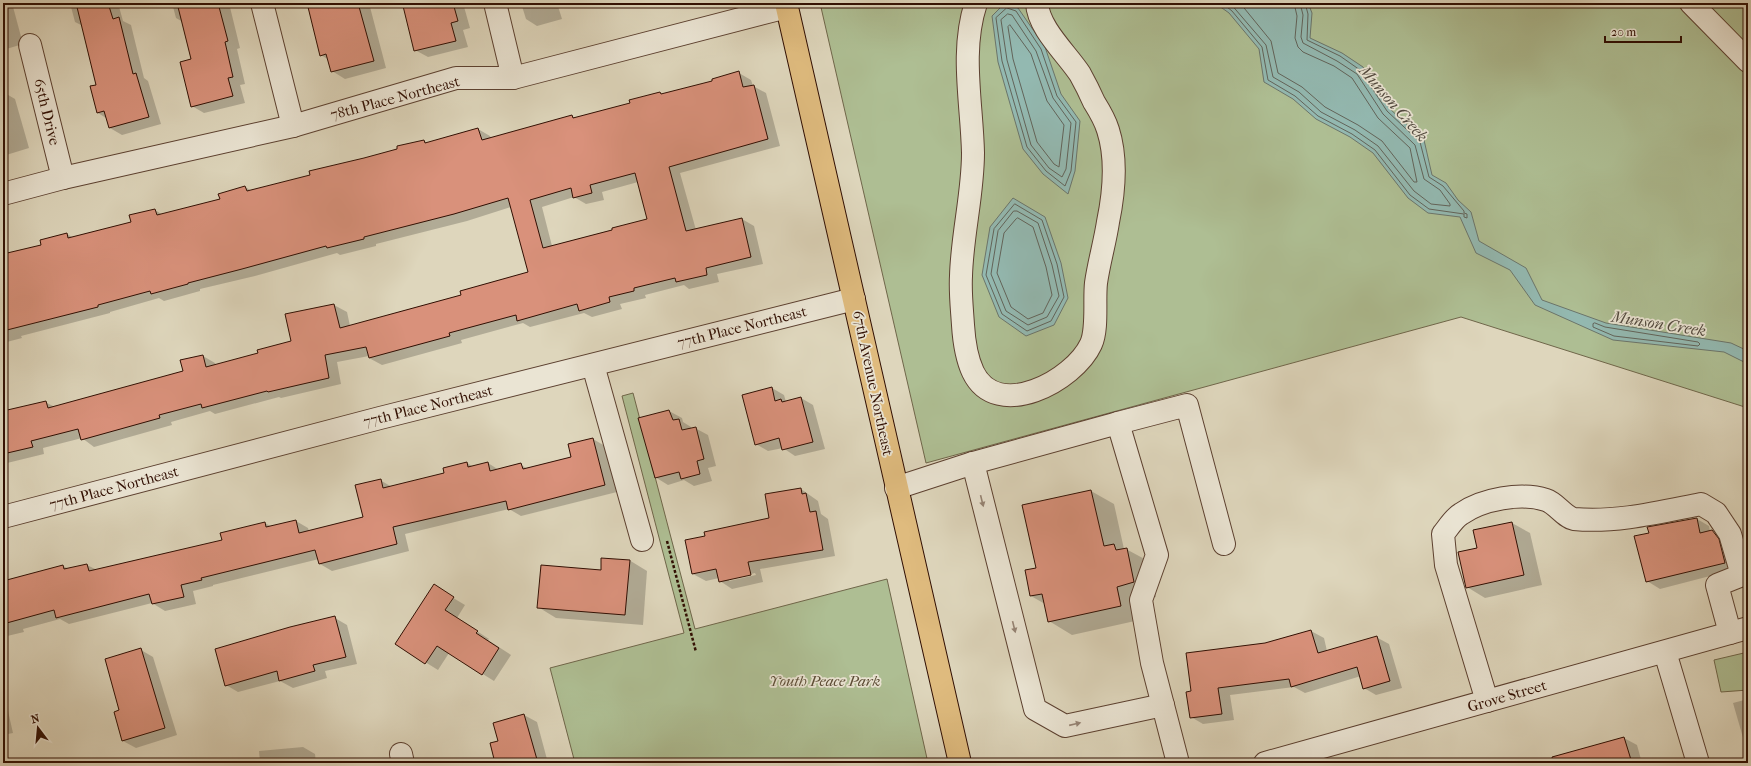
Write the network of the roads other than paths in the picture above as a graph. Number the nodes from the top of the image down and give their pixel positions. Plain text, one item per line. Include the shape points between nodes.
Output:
1 (262, 3) edge
2 (495, 3) edge
3 (976, 3) edge
4 (1037, 3) edge
5 (1691, 3) edge
6 (787, 5) edge
7 (30, 45) dead end
8 (1748, 61) edge
9 (513, 78) junction
10 (293, 126) junction
11 (63, 178) junction
12 (3, 194) edge
13 (854, 299) junction
14 (593, 365) junction
15 (1118, 423) junction
16 (973, 463) junction
17 (896, 488) junction
18 (3, 517) edge
19 (642, 540) dead end
20 (1224, 544) dead end
21 (1739, 630) edge
22 (1665, 652) junction
23 (1487, 701) junction
24 (1163, 705) junction
25 (1336, 754) edge
26 (960, 763) edge
27 (1178, 763) edge
28 (1265, 763) edge
29 (1698, 763) edge

1 - 10 street
2 - 9 street
3 - 4 street via 972,16 968,56 973,155 961,276 964,340 968,362 977,379 990,390 1010,396 1032,392 1051,384 1082,360 1092,343 1096,280 1109,222 1112,187 1113,160 1108,129 1080,74 1045,26
5 - 8 street
6 - 9 street, 78th Place Northeast
6 - 13 main road, 67th Avenue Northeast
7 - 11 street, 65th Drive
9 - 10 street, 78th Place Northeast via 456,78
10 - 11 street, 78th Place Northeast
11 - 12 street, 78th Place Northeast
13 - 14 street, 77th Place Northeast
13 - 17 main road, 67th Avenue Northeast
14 - 18 street, 77th Place Northeast
14 - 19 street
15 - 16 street
15 - 20 street via 1187,405
15 - 24 street via 1157,555 1141,600 1152,664
16 - 17 street
16 -> 24 street via 1035,709 1065,726
17 - 26 main road, 67th Avenue Northeast
21 - 22 street, Grove Street
21 - 23 street via 1717,585 1742,575 1730,534 1716,513 1701,504 1658,513 1600,520 1572,518 1547,500 1525,496 1484,502 1460,514 1443,534 1446,564
22 - 23 street, Grove Street
22 - 29 street
23 - 25 street, Grove Street
24 - 27 street
25 - 28 street, Grove Street

